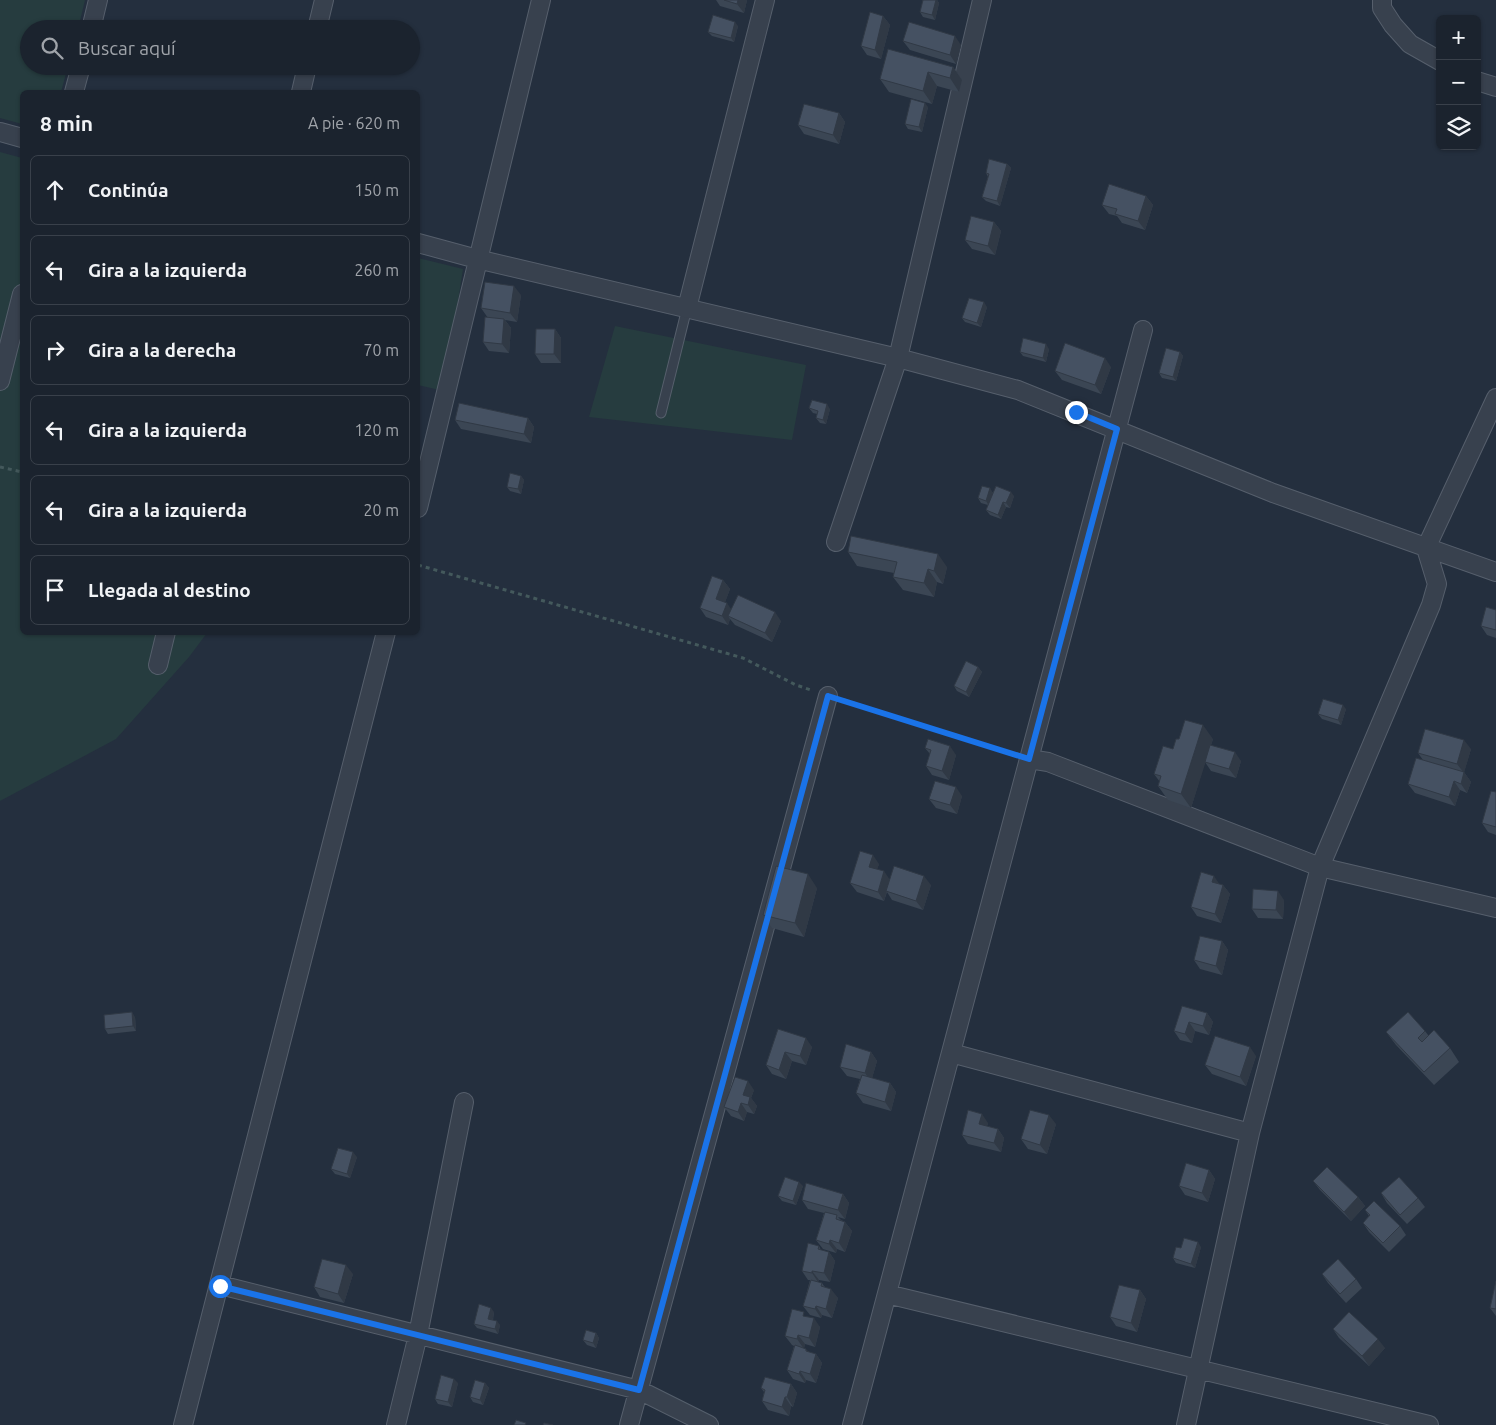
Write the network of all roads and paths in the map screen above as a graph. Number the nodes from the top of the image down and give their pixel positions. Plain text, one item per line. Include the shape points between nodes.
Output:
1 (98, 0) edge
2 (324, 0) edge
3 (541, 0) edge
4 (765, 0) edge
5 (982, 0) edge
6 (1382, 0) edge
7 (93, 20) edge
8 (319, 20) edge
9 (1438, 60) edge
10 (79, 75) edge
11 (305, 75) edge
12 (1481, 82) edge
13 (1496, 87) edge
14 (75, 90) edge
15 (301, 90) edge
16 (0, 132) edge
17 (20, 137) edge
18 (420, 244) edge
19 (477, 259) junction
20 (20, 302) edge
21 (686, 308) junction
22 (1143, 330) dead end
23 (898, 358) junction
24 (0, 381) edge
25 (1496, 398) edge
26 (660, 412) dead end
27 (1117, 429) junction
28 (0, 467) edge
29 (20, 472) edge
30 (420, 500) edge
31 (836, 542) dead end
32 (1426, 548) junction
33 (420, 566) edge
34 (1496, 572) edge
35 (165, 635) edge
36 (385, 635) edge
37 (158, 665) dead end
38 (828, 696) junction
39 (1029, 759) junction
40 (1320, 867) junction
41 (1496, 908) edge
42 (951, 1053) junction
43 (464, 1102) dead end
44 (1250, 1133) junction
45 (220, 1286) junction
46 (887, 1294) junction
47 (418, 1335) junction
48 (1198, 1370) junction
49 (639, 1390) junction
50 (184, 1425) edge
51 (396, 1425) edge
52 (629, 1425) edge
53 (709, 1425) edge
54 (852, 1425) edge
55 (1186, 1425) edge
56 (1429, 1425) edge

1 - 7 street
2 - 8 street
3 - 19 street
4 - 21 street
5 - 23 street
6 - 9 street via 1382,8 1410,44
10 - 14 street
11 - 15 street
12 - 13 street
16 - 17 street
18 - 19 street
19 - 21 street
19 - 30 street
20 - 24 street
21 - 23 street
21 - 26 lane
22 - 27 street
23 - 27 street via 1018,390
23 - 31 street
25 - 32 street
27 - 32 street via 1273,493
27 - 39 street
28 - 29 path
32 - 34 street
32 - 40 street via 1437,584 1431,605
33 - 38 path via 744,658 796,685
35 - 37 street
36 - 45 street
38 - 39 path
38 - 49 street
39 - 40 street via 1048,762
39 - 42 street
40 - 41 street
40 - 44 street
42 - 44 street
42 - 46 street
43 - 47 street
44 - 48 street
45 - 47 street
45 - 50 street
46 - 48 street
46 - 54 street
47 - 49 street
47 - 51 street
48 - 55 street
48 - 56 street
49 - 52 street
49 - 53 street

